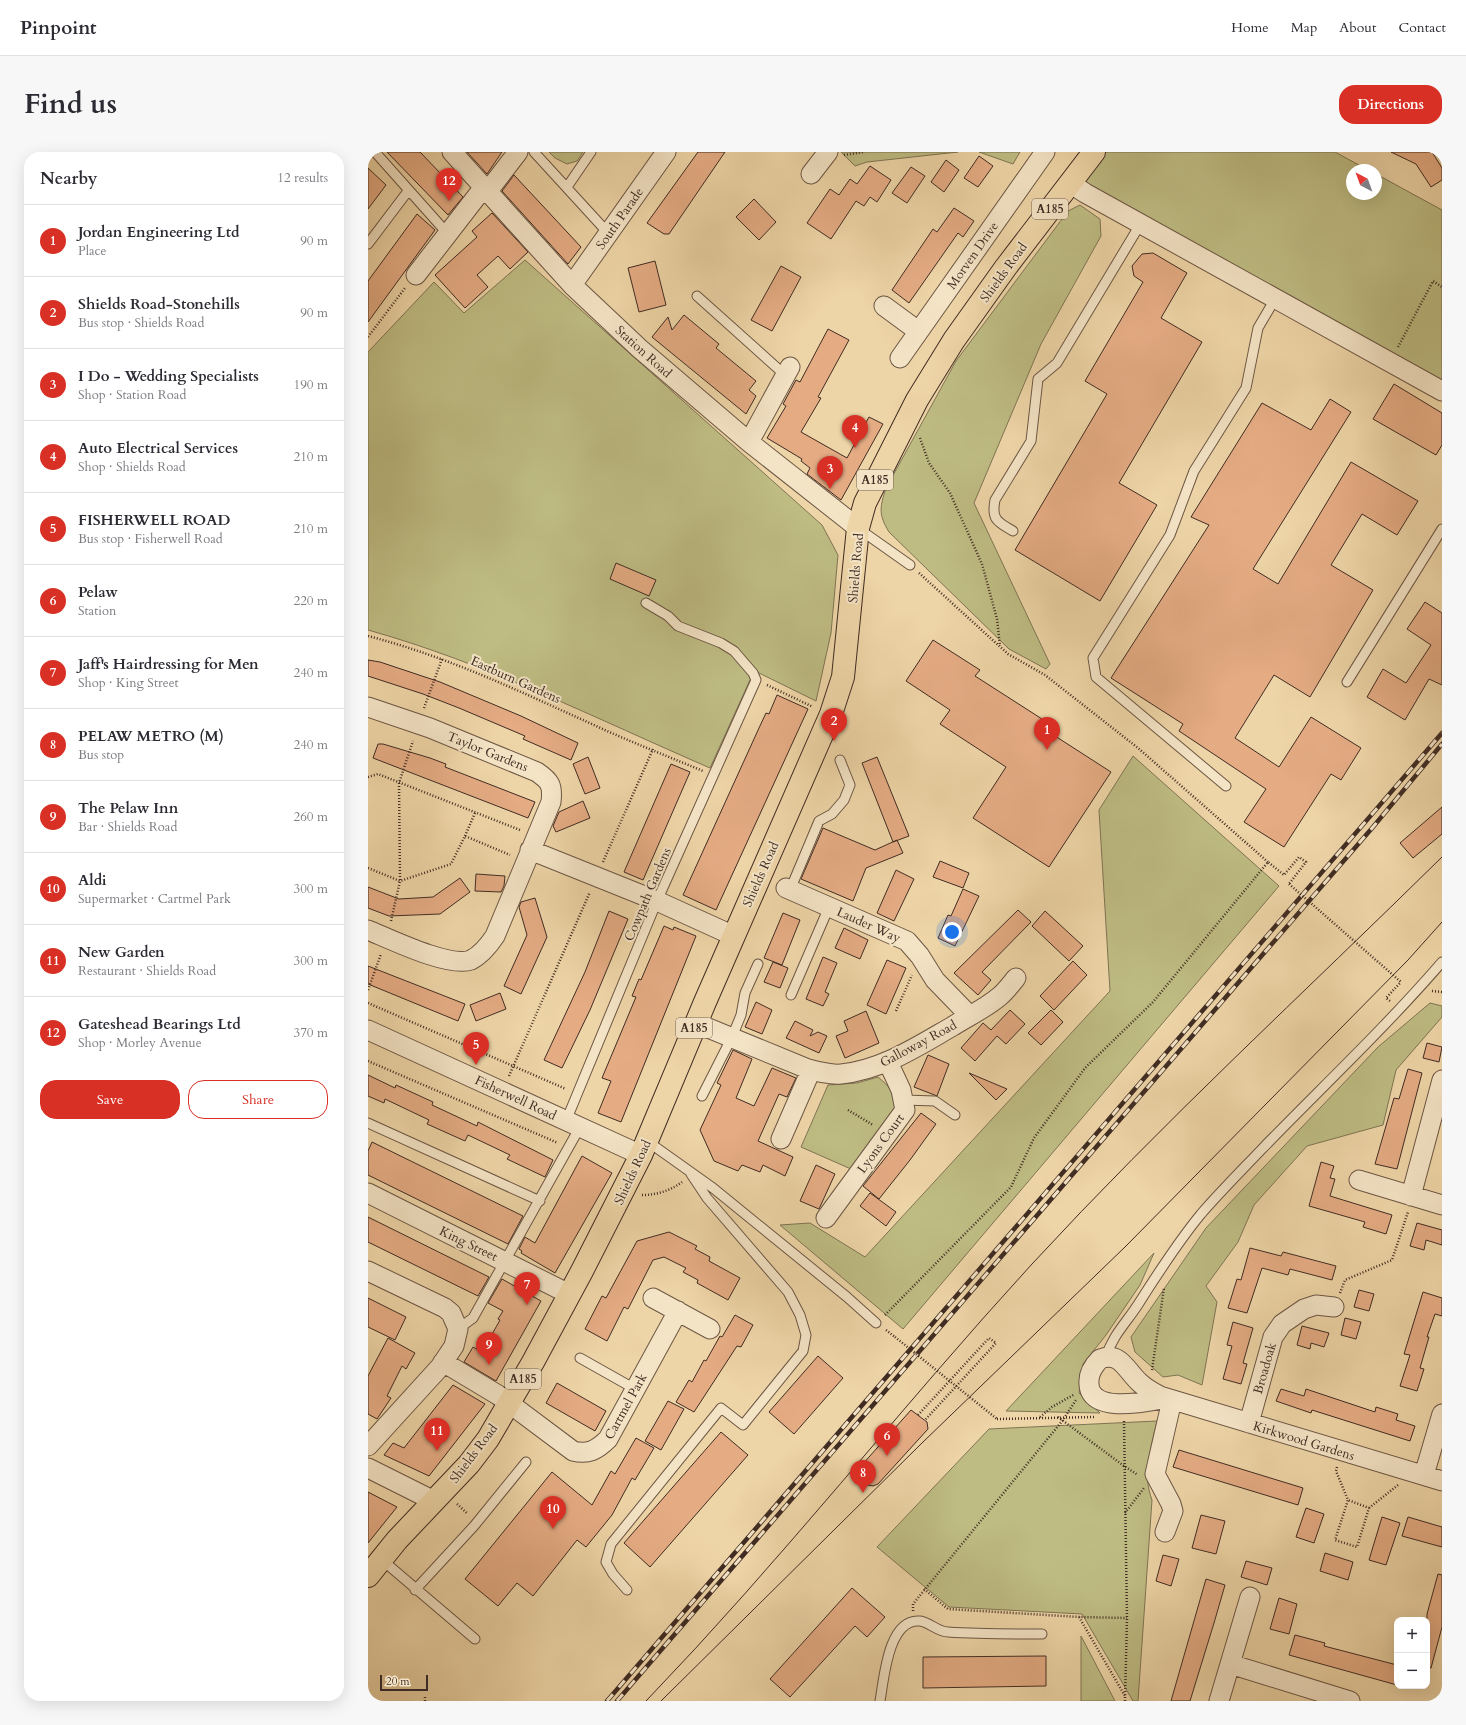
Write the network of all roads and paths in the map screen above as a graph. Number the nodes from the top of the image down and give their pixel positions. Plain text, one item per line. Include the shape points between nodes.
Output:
1 (375, 152) edge
2 (452, 152) edge
3 (518, 152) edge
4 (534, 152) edge
5 (591, 152) edge
6 (666, 152) edge
7 (1045, 152) edge
8 (1094, 152) edge
9 (822, 154) edge
10 (811, 174) dead end
11 (1070, 183) junction
12 (566, 187) junction
13 (486, 189) junction
14 (408, 190) junction
15 (1141, 223) junction
16 (447, 233) junction
17 (609, 234) junction
18 (368, 244) edge
19 (416, 275) joint
20 (572, 285) junction
21 (1442, 287) edge
22 (697, 296) dead end
23 (1275, 299) junction
24 (884, 306) dead end
25 (918, 331) junction
26 (368, 337) edge
27 (900, 358) dead end
28 (1390, 362) junction
29 (788, 371) joint
30 (1442, 391) edge
31 (910, 414) junction
32 (749, 442) junction
33 (858, 528) junction
34 (1442, 529) edge
35 (1013, 532) dead end
36 (910, 565) joint
37 (646, 603) dead end
38 (368, 636) edge
39 (1000, 646) junction
40 (442, 659) junction
41 (756, 680) junction
42 (1347, 682) dead end
43 (368, 707) edge
44 (831, 714) junction
45 (418, 724) junction
46 (653, 749) junction
47 (840, 760) dead end
48 (712, 776) junction
49 (368, 777) edge
50 (400, 783) junction
51 (1226, 786) dead end
52 (475, 813) junction
53 (465, 836) junction
54 (531, 849) junction
55 (1268, 862) junction
56 (368, 868) edge
57 (597, 877) junction
58 (400, 881) junction
59 (788, 889) joint
60 (657, 901) junction
61 (828, 907) junction
62 (368, 930) edge
63 (734, 936) junction
64 (387, 937) junction
65 (920, 956) junction
66 (1442, 962) edge
67 (758, 964) dead end
68 (1016, 978) dead end
69 (368, 990) edge
70 (791, 995) dead end
71 (1394, 998) dead end
72 (368, 1003) edge
73 (896, 1011) dead end
74 (970, 1016) junction
75 (696, 1023) junction
76 (368, 1030) edge
77 (732, 1038) junction
78 (368, 1061) edge
79 (888, 1062) junction
80 (513, 1066) junction
81 (811, 1070) junction
82 (1442, 1080) edge
83 (502, 1091) junction
84 (577, 1094) junction
85 (702, 1096) dead end
86 (904, 1100) junction
87 (848, 1110) dead end
88 (955, 1115) dead end
89 (368, 1123) edge
90 (573, 1124) junction
91 (888, 1132) junction
92 (781, 1138) dead end
93 (569, 1148) junction
94 (644, 1148) junction
95 (691, 1174) junction
96 (1359, 1180) dead end
97 (368, 1193) edge
98 (622, 1195) junction
99 (1412, 1196) junction
100 (540, 1201) junction
101 (1442, 1205) edge
102 (826, 1218) dead end
103 (1168, 1259) junction
104 (506, 1261) junction
105 (368, 1271) edge
106 (569, 1294) junction
107 (653, 1298) dead end
108 (1334, 1307) joint
109 (678, 1311) junction
110 (876, 1324) joint
111 (458, 1329) junction
112 (710, 1329) dead end
113 (895, 1337) dead end
114 (1106, 1357) junction
115 (580, 1358) dead end
116 (443, 1362) junction
117 (948, 1381) junction
118 (635, 1389) junction
119 (1149, 1390) junction
120 (1077, 1393) dead end
121 (1170, 1399) junction
122 (509, 1403) junction
123 (1442, 1414) edge
124 (918, 1415) dead end
125 (1039, 1417) junction
126 (1058, 1417) junction
127 (1066, 1417) junction
128 (1095, 1417) dead end
129 (1124, 1417) dead end
130 (925, 1420) dead end
131 (1063, 1420) junction
132 (1249, 1423) junction
133 (368, 1446) edge
134 (1342, 1451) junction
135 (526, 1462) dead end
136 (1124, 1466) junction
137 (368, 1468) edge
138 (1415, 1473) junction
139 (1442, 1481) edge
140 (1146, 1486) dead end
141 (439, 1497) junction
142 (1348, 1500) junction
143 (1369, 1508) junction
144 (1125, 1513) junction
145 (477, 1521) junction
146 (1165, 1532) dead end
147 (381, 1559) junction
148 (368, 1576) edge
149 (415, 1590) junction
150 (627, 1590) dead end
151 (924, 1590) junction
152 (1250, 1598) dead end
153 (1079, 1617) junction
154 (1127, 1618) junction
155 (914, 1622) junction
156 (1042, 1634) dead end
157 (475, 1639) dead end
158 (1230, 1664) junction
159 (425, 1696) dead end
160 (1125, 1696) junction
161 (425, 1701) edge
162 (880, 1701) edge
163 (1125, 1701) edge
164 (1219, 1701) edge
165 (1350, 1701) edge

1 - 14 lane
2 - 13 street, Station Road
3 - 13 street
4 - 12 lane
5 - 12 lane
6 - 17 street, South Parade
7 - 25 street, Morven Drive
8 - 11 main road, Shields Road / A185
9 - 10 street
11 - 15 street
11 - 31 main road, Shields Road / A185 via 954,340
12 - 17 lane
13 - 16 street
13 - 20 street, Station Road
14 - 16 lane
14 - 18 lane
15 - 23 street
15 - 35 lane via 1057,363 1038,379 1031,441 995,500 992,512 996,521
16 - 19 street
17 - 20 street, South Parade
19 - 26 path
20 - 32 street, Station Road via 639,348
21 - 28 path via 1433,281
22 - 29 lane
23 - 28 street
23 - 51 lane via 1258,328 1246,388 1194,471 1170,535 1093,658 1096,677
24 - 25 street
25 - 27 street, Morven Drive
28 - 30 street
29 - 32 street
31 - 33 main road, Shields Road / A185 via 865,503
31 - 39 path via 930,463 950,493 982,564 997,619
32 - 33 street, Station Road
33 - 36 lane
33 - 44 main road, Shields Road / A185 via 843,677
34 - 42 lane
36 - 39 path
37 - 41 lane via 668,616 678,626 721,643 734,651
38 - 40 path, Eastburn Gardens via 402,644
39 - 55 path via 1008,654 1045,675 1138,748
40 - 45 path
40 - 46 path, Eastburn Gardens via 489,676
41 - 44 path
41 - 48 lane, Cowpath Gardens
43 - 45 street, Taylor Gardens
44 - 63 main road, Shields Road / A185
45 - 50 path
45 - 54 street, Taylor Gardens via 537,772 549,780 552,790 551,802
46 - 48 path, Eastburn Gardens
46 - 57 path
47 - 59 lane via 850,785 844,800 832,814 819,821
48 - 60 lane, Cowpath Gardens
49 - 50 path via 378,774
50 - 52 path
50 - 58 path
52 - 53 path
52 - 54 path
53 - 54 path
53 - 58 path via 451,864
54 - 57 street
54 - 64 street, Taylor Gardens via 494,936 487,948 470,960 453,961 438,957
55 - 71 path, bridge via 1284,875 1299,857 1306,862 1289,884 1401,982 1386,998 1390,1002
55 - 110 path via 1153,1002 1085,1068 1034,1138 1011,1187
56 - 58 path
57 - 60 street
57 - 80 path
58 - 64 path
59 - 61 street, Lauder Way
60 - 63 street
60 - 84 lane, Cowpath Gardens
61 - 65 street, Lauder Way via 901,937 910,943
61 - 70 lane
62 - 64 street, Taylor Gardens
63 - 75 main road, Shields Road / A185
64 - 69 path
65 - 73 path
65 - 74 street, Lauder Way via 935,980
66 - 103 lane via 1419,989 1201,1214
67 - 77 lane via 745,993 741,1015
68 - 74 street, Galloway Road via 1000,996
72 - 80 path
74 - 79 street, Galloway Road
75 - 77 street, Galloway Road
75 - 94 main road, Shields Road / A185
76 - 83 street, Fisherwell Road
77 - 81 street, Galloway Road
77 - 85 lane
78 - 93 path
79 - 81 street, Galloway Road via 841,1074 825,1074
79 - 86 street, Lyons Court
80 - 83 path
80 - 84 path
81 - 92 street
82 - 99 street
83 - 90 street, Fisherwell Road
84 - 90 lane, Cowpath Gardens
86 - 88 lane via 935,1101
86 - 91 street, Lyons Court via 905,1110
87 - 91 path
89 - 100 lane
90 - 93 lane, Cowpath Gardens
90 - 94 street, Fisherwell Road
91 - 102 street, Lyons Court
93 - 100 lane, Cowpath Gardens
94 - 95 lane
94 - 98 main road, Shields Road / A185
95 - 98 path via 669,1190 656,1194
95 - 110 lane via 719,1193
95 - 150 lane via 707,1198 788,1292 806,1334 803,1351 743,1425 721,1408 611,1544 606,1562
96 - 99 street
97 - 104 street, King Street
98 - 106 main road, Shields Road / A185
99 - 101 street
99 - 108 path via 1392,1260 1345,1280
100 - 104 lane, Cowpath Gardens
103 - 114 lane via 1130,1318 1109,1345
103 - 119 path
104 - 106 street, King Street
104 - 111 lane, Cowpath Gardens via 473,1318
105 - 111 street via 445,1308 451,1313
106 - 122 main road, Shields Road / A185
107 - 109 street
108 - 132 street, Broadoak via 1316,1305 1304,1309 1282,1324 1273,1337
109 - 112 street
109 - 118 street, Cartmel Park
111 - 116 street via 454,1346
113 - 117 path, bridge
114 - 119 street, Kirkwood Gardens via 1118,1359
114 - 121 street, Kirkwood Gardens via 1095,1364 1088,1380 1089,1387 1098,1399 1124,1403
115 - 118 lane
116 - 122 street, Cartmel Park
116 - 133 street
117 - 124 path
117 - 125 path, bridge via 997,1419
117 - 130 path via 989,1338 996,1343
118 - 122 street, Cartmel Park via 608,1439 591,1452 573,1451
119 - 121 street, Kirkwood Gardens
120 - 125 path via 1070,1395
121 - 132 street, Kirkwood Gardens
121 - 146 street via 1155,1466 1157,1481 1172,1504 1173,1511
122 - 141 main road, Shields Road / A185 via 488,1439
123 - 138 street
125 - 126 path
126 - 127 path
126 - 131 path
127 - 128 path
127 - 131 path
129 - 136 path
131 - 136 path
131 - 151 path
132 - 134 street, Kirkwood Gardens
134 - 138 street, Kirkwood Gardens
134 - 142 path via 1336,1471
135 - 145 lane
136 - 144 path
137 - 141 street
138 - 139 street, Kirkwood Gardens
138 - 143 path
140 - 144 path
141 - 145 path
141 - 147 main road, Shields Road / A185
142 - 143 path
142 - 143 path via 1335,1540 1357,1547
144 - 154 path
145 - 149 lane
147 - 148 main road, Shields Road / A185
147 - 149 lane
149 - 157 lane
151 - 153 path via 948,1608
151 - 155 path via 913,1604
152 - 158 street
153 - 154 path
153 - 160 path
154 - 160 path
155 - 156 lane via 920,1621 945,1632
155 - 162 lane via 899,1628 891,1647
158 - 164 street
158 - 165 street
159 - 161 path
160 - 163 path

